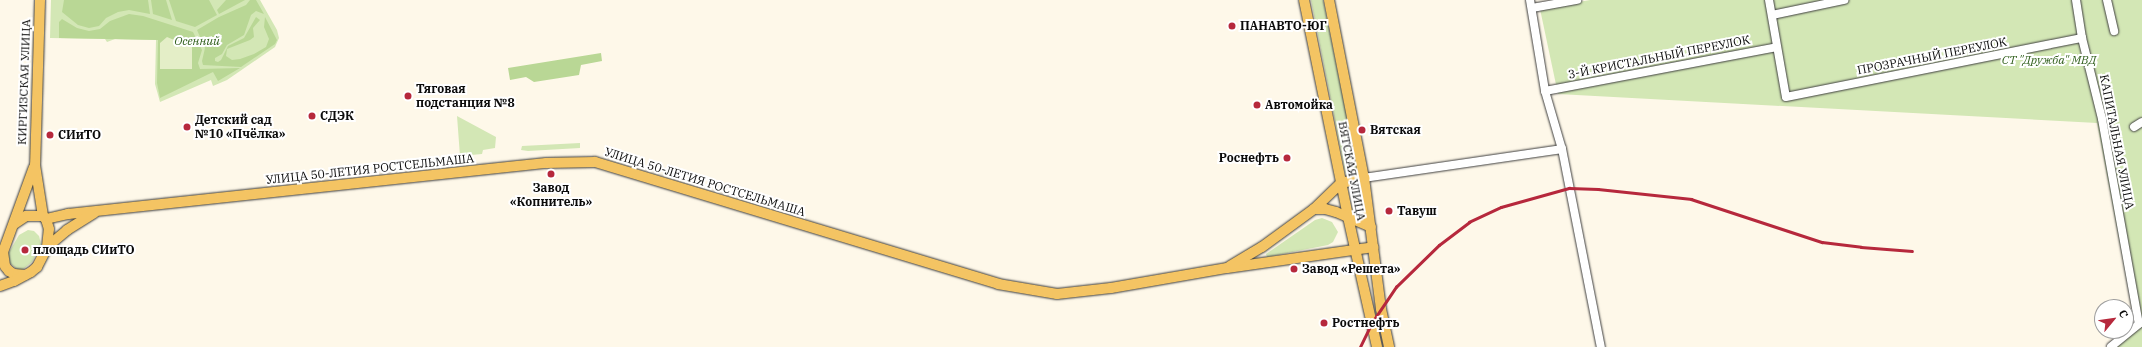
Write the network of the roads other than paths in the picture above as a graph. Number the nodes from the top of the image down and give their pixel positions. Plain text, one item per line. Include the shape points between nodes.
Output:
1 (40, 0) edge
2 (1304, 0) edge
3 (1329, 0) edge
4 (1577, 0) edge
5 (1769, 0) edge
6 (1844, 0) edge
7 (2076, 0) edge
8 (2107, 0) edge
9 (1531, 4) edge
10 (1772, 15) junction
11 (2114, 31) dead end
12 (2082, 38) junction
13 (1777, 47) junction
14 (1545, 91) junction
15 (2142, 122) edge
16 (2134, 127) dead end
17 (1562, 149) junction
18 (35, 165) junction
19 (1364, 178) junction
20 (1341, 183) junction
21 (1314, 209) junction
22 (95, 212) junction
23 (1348, 216) junction
24 (44, 217) junction
25 (14, 224) junction
26 (1371, 227) junction
27 (47, 247) junction
28 (1374, 247) junction
29 (1355, 249) junction
30 (1, 254) edge
31 (1227, 268) junction
32 (25, 275) junction
33 (0, 286) edge
34 (1377, 347) edge
35 (1389, 347) edge
36 (1601, 347) edge
37 (2111, 347) edge

1 - 18 main road, КИРГИЗСКАЯ УЛИЦА
2 - 20 main road, ВЯТСКАЯ УЛИЦА
3 - 19 main road, ВЯТСКАЯ УЛИЦА
4 - 9 street
5 - 10 street
6 - 10 street
7 - 12 street, КАПИТАЛЬНАЯ УЛИЦА
8 - 11 street
9 - 14 street
10 - 13 street
12 - 13 street, ПРОЗРАЧНЫЙ ПЕРЕУЛОК via 1786,97
12 - 37 street, КАПИТАЛЬНАЯ УЛИЦА via 2102,119 2139,324
13 - 14 street, 3-Й КРИСТАЛЬНЫЙ ПЕРЕУЛОК
14 - 17 street
15 - 16 street
17 - 19 street
17 - 36 street
18 - 24 main road
18 - 25 main road
19 - 20 main road
19 - 26 main road, ВЯТСКАЯ УЛИЦА
20 - 21 main road
20 - 23 main road, ВЯТСКАЯ УЛИЦА
21 - 23 main road via 1325,209
21 - 31 main road via 1262,247
22 - 24 main road, УЛИЦА 50-ЛЕТИЯ РОСТСЕЛЬМАША
22 - 27 main road
22 - 31 main road, УЛИЦА 50-ЛЕТИЯ РОСТСЕЛЬМАША via 546,162 595,162 998,284 1029,291 1057,294 1111,288
23 - 26 main road
23 - 29 main road, ВЯТСКАЯ УЛИЦА
24 - 25 main road via 26,216
24 - 27 main road via 49,229
25 - 30 main road
26 - 28 main road, ВЯТСКАЯ УЛИЦА
27 - 32 main road via 37,266
28 - 29 main road, УЛИЦА 50-ЛЕТИЯ РОСТСЕЛЬМАША
28 - 35 main road, ВЯТСКАЯ УЛИЦА via 1381,309
29 - 31 main road, УЛИЦА 50-ЛЕТИЯ РОСТСЕЛЬМАША
29 - 34 main road, ВЯТСКАЯ УЛИЦА
30 - 32 main road via 9,271
32 - 33 main road

